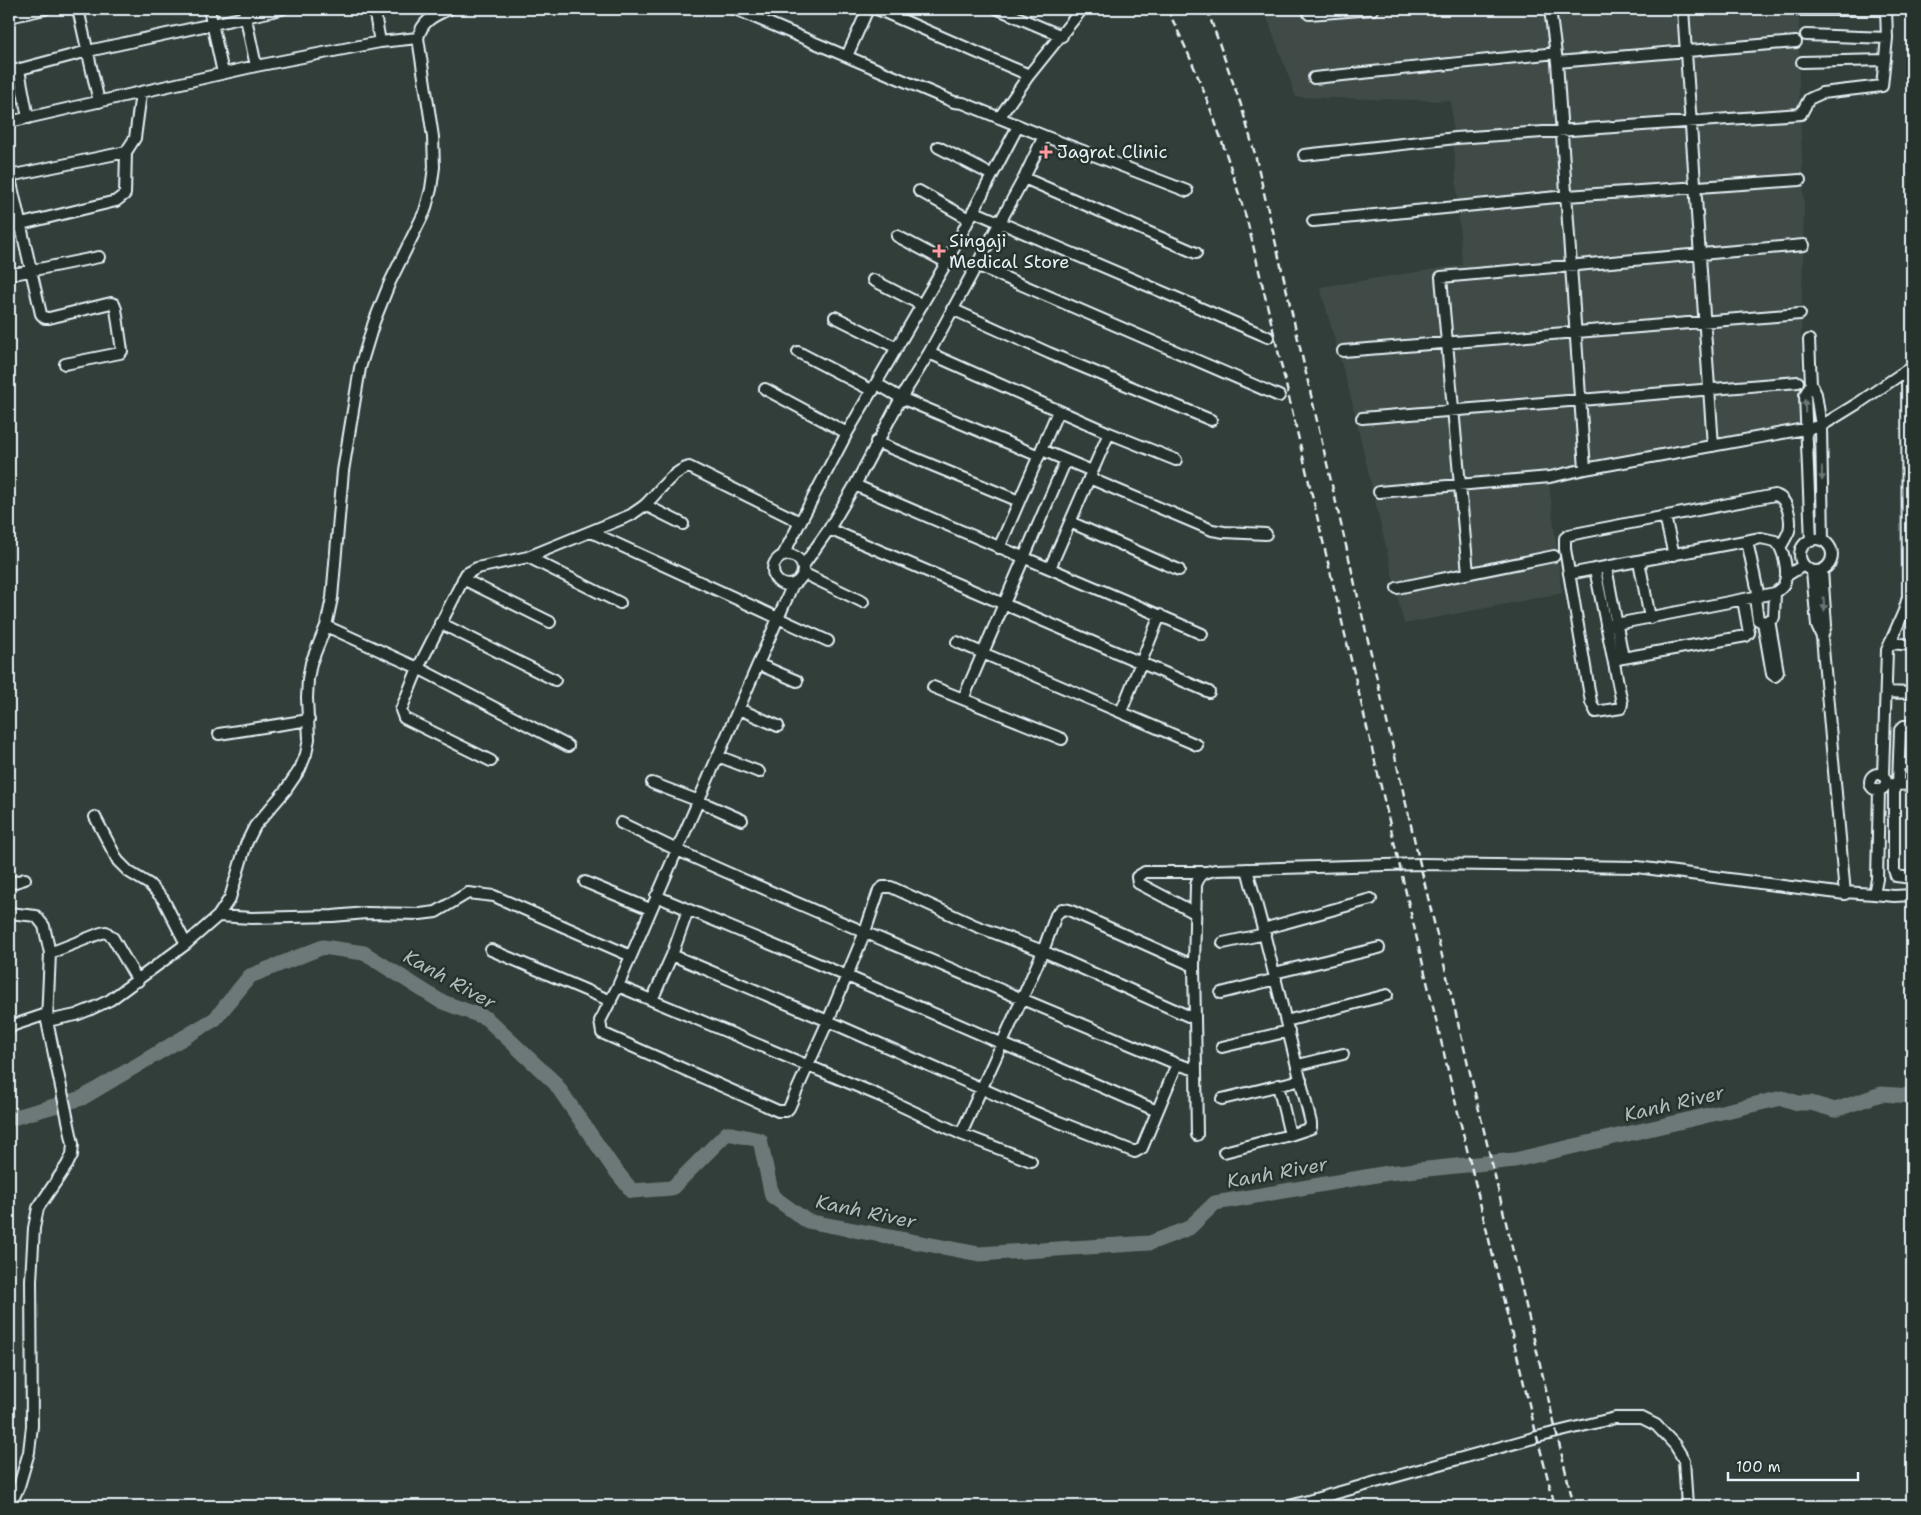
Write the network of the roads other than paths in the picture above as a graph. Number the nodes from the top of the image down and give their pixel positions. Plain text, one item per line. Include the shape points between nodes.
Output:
1 (45, 9) edge
2 (78, 9) edge
3 (209, 9) edge
4 (282, 9) edge
5 (374, 9) edge
6 (449, 9) edge
7 (735, 9) edge
8 (751, 9) edge
9 (868, 9) edge
10 (877, 9) edge
11 (998, 9) edge
12 (1082, 9) edge
13 (1373, 9) edge
14 (1550, 9) edge
15 (1683, 9) edge
16 (1886, 9) edge
17 (1799, 10) edge
18 (245, 12) edge
19 (1309, 14) dead end
20 (9, 17) edge
21 (212, 24) junction
22 (1806, 35) dead end
23 (1062, 36) junction
24 (418, 38) junction
25 (1887, 38) junction
26 (380, 42) junction
27 (1796, 42) dead end
28 (88, 51) junction
29 (1686, 51) junction
30 (848, 53) junction
31 (1556, 57) junction
32 (1885, 60) junction
33 (1802, 62) dead end
34 (256, 66) junction
35 (14, 71) edge
36 (223, 73) junction
37 (1029, 75) junction
38 (1314, 78) dead end
39 (141, 93) junction
40 (99, 102) junction
41 (28, 118) junction
42 (999, 118) junction
43 (1692, 121) junction
44 (9, 122) edge
45 (1018, 126) junction
46 (1562, 130) junction
47 (1044, 136) junction
48 (938, 147) dead end
49 (126, 152) junction
50 (1304, 155) dead end
51 (9, 175) edge
52 (992, 175) junction
53 (1024, 178) junction
54 (1800, 180) dead end
55 (1696, 187) junction
56 (919, 191) dead end
57 (1187, 191) dead end
58 (1567, 196) junction
59 (971, 215) junction
60 (1313, 221) dead end
61 (1000, 222) junction
62 (20, 225) junction
63 (9, 227) edge
64 (898, 236) dead end
65 (1804, 245) dead end
66 (1196, 253) dead end
67 (1699, 254) junction
68 (99, 257) dead end
69 (946, 262) junction
70 (976, 265) junction
71 (1570, 265) junction
72 (31, 270) junction
73 (9, 275) edge
74 (873, 280) dead end
75 (922, 305) junction
76 (952, 309) junction
77 (1800, 314) dead end
78 (835, 317) dead end
79 (1704, 322) junction
80 (1575, 333) junction
81 (1268, 337) dead end
82 (1808, 340) dead end
83 (1447, 343) junction
84 (896, 348) junction
85 (1343, 351) dead end
86 (798, 352) dead end
87 (929, 353) junction
88 (65, 364) dead end
89 (1910, 368) edge
90 (1798, 382) dead end
91 (1811, 384) junction
92 (875, 388) junction
93 (1709, 389) junction
94 (765, 390) dead end
95 (1279, 396) dead end
96 (900, 398) junction
97 (1580, 399) junction
98 (1453, 410) junction
99 (1058, 411) junction
100 (1362, 418) dead end
101 (1211, 420) dead end
102 (1821, 426) junction
103 (1806, 428) junction
104 (847, 433) junction
105 (1109, 433) junction
106 (876, 442) junction
107 (1713, 446) junction
108 (1040, 453) junction
109 (1066, 460) junction
110 (1176, 460) dead end
111 (1585, 469) junction
112 (1090, 474) junction
113 (855, 485) junction
114 (1460, 485) junction
115 (1380, 492) dead end
116 (1019, 501) junction
117 (645, 505) junction
118 (1665, 516) junction
119 (800, 522) junction
120 (1070, 522) junction
121 (683, 524) dead end
122 (829, 529) junction
123 (591, 532) junction
124 (1266, 534) dead end
125 (1747, 541) junction
126 (1811, 541) junction
127 (1823, 541) junction
128 (999, 548) junction
129 (1782, 548) junction
130 (1801, 553) junction
131 (783, 555) junction
132 (1674, 555) junction
133 (1554, 556) dead end
134 (528, 557) junction
135 (1024, 559) junction
136 (1639, 561) junction
137 (1050, 568) junction
138 (1606, 568) junction
139 (1595, 569) junction
140 (1813, 569) junction
141 (803, 570) junction
142 (1179, 570) dead end
143 (1468, 573) junction
144 (1569, 574) junction
145 (1786, 576) junction
146 (462, 579) junction
147 (793, 584) junction
148 (1397, 588) dead end
149 (1775, 593) junction
150 (1757, 597) junction
151 (1743, 600) junction
152 (862, 602) dead end
153 (620, 603) dead end
154 (1004, 605) junction
155 (1160, 615) junction
156 (778, 618) junction
157 (1650, 618) junction
158 (1766, 621) junction
159 (550, 622) dead end
160 (440, 623) junction
161 (1611, 625) junction
162 (326, 626) junction
163 (1202, 634) dead end
164 (828, 641) dead end
165 (957, 642) dead end
166 (1890, 643) junction
167 (1912, 645) edge
168 (984, 653) junction
169 (1772, 655) dead end
170 (1618, 659) junction
171 (1140, 662) junction
172 (758, 664) junction
173 (418, 668) junction
174 (555, 680) dead end
175 (798, 681) dead end
176 (933, 687) dead end
177 (1209, 692) dead end
178 (1886, 692) junction
179 (1912, 693) edge
180 (963, 699) junction
181 (739, 709) junction
182 (1121, 712) junction
183 (309, 720) junction
184 (778, 726) dead end
185 (1912, 726) edge
186 (219, 734) dead end
187 (1062, 739) dead end
188 (1197, 745) dead end
189 (568, 746) dead end
190 (718, 756) junction
191 (491, 761) dead end
192 (1899, 764) junction
193 (1912, 764) edge
194 (759, 772) dead end
195 (652, 783) dead end
196 (1888, 784) junction
197 (1912, 785) edge
198 (699, 801) junction
199 (96, 816) dead end
200 (742, 820) dead end
201 (621, 824) dead end
202 (677, 850) junction
203 (1247, 869) junction
204 (1205, 872) junction
205 (1912, 878) edge
206 (25, 879) dead end
207 (585, 882) dead end
208 (9, 884) edge
209 (1844, 892) junction
210 (1874, 894) junction
211 (1912, 895) edge
212 (656, 896) junction
213 (1371, 899) dead end
214 (650, 909) junction
215 (688, 910) junction
216 (9, 913) edge
217 (1195, 913) junction
218 (218, 916) junction
219 (1264, 931) junction
220 (865, 932) junction
221 (1223, 943) dead end
222 (186, 944) junction
223 (1378, 948) dead end
224 (491, 950) dead end
225 (1043, 951) junction
226 (50, 953) junction
227 (672, 955) junction
228 (631, 956) junction
229 (1194, 966) junction
230 (847, 976) junction
231 (1275, 976) junction
232 (138, 981) junction
233 (618, 986) junction
234 (1221, 993) dead end
235 (1387, 995) dead end
236 (1022, 999) junction
237 (652, 1000) junction
238 (611, 1001) junction
239 (47, 1018) junction
240 (1195, 1019) junction
241 (828, 1021) junction
242 (10, 1026) edge
243 (1288, 1026) junction
244 (1001, 1044) junction
245 (1222, 1047) dead end
246 (1343, 1054) dead end
247 (1178, 1064) junction
248 (1298, 1065) junction
249 (808, 1067) junction
250 (1196, 1070) junction
251 (1301, 1080) junction
252 (1278, 1085) junction
253 (982, 1087) junction
254 (1222, 1099) dead end
255 (1157, 1111) junction
256 (961, 1134) junction
257 (1197, 1135) dead end
258 (1290, 1135) junction
259 (1224, 1152) dead end
260 (1031, 1161) dead end
261 (10, 1506) edge
262 (1290, 1506) edge
263 (1687, 1506) edge

1 - 20 street
2 - 28 street
3 - 21 street
4 - 18 street
5 - 26 street
6 - 24 street via 423,24
7 - 30 street
8 - 30 street
9 - 30 street
10 - 37 street
11 - 23 street
12 - 23 street
13 - 19 street
14 - 31 street
15 - 29 street
16 - 17 street
16 - 25 street
18 - 21 street
18 - 34 street
21 - 28 street
21 - 36 street
22 - 25 street
23 - 37 street
24 - 26 street
24 - 162 street via 433,137 431,189 425,211 374,322 360,368 343,471 332,598
25 - 32 street
26 - 34 street
27 - 29 street
28 - 35 street
28 - 40 street
29 - 31 street
29 - 43 street
30 - 42 street via 954,102
31 - 38 street
31 - 46 street
32 - 33 street
32 - 43 street via 1882,86 1822,93 1810,100 1801,114
34 - 36 street
35 - 41 street
36 - 39 street
37 - 42 street
39 - 40 street
39 - 49 street via 135,138
40 - 41 street
41 - 44 street
42 - 45 street
43 - 46 street
43 - 55 street
45 - 47 street
45 - 52 street
46 - 50 street
46 - 58 street
47 - 53 street
47 - 57 street
48 - 52 street
49 - 51 street
49 - 62 street via 125,194 116,201
51 - 62 street
52 - 59 street
53 - 61 street
53 - 66 street
54 - 55 street
55 - 58 street
55 - 67 street
56 - 59 street
58 - 60 street
58 - 71 street
59 - 61 street
59 - 69 street
61 - 70 street
61 - 81 street
62 - 63 street
62 - 72 street
64 - 69 street
65 - 67 street
67 - 71 street
67 - 79 street
68 - 72 street
69 - 75 street
70 - 76 street
70 - 95 street
71 - 80 street
71 - 83 street via 1441,277
72 - 73 street
72 - 88 street via 41,314 45,318 111,303 116,309 122,351
74 - 75 street
75 - 84 street
76 - 87 street
76 - 101 street
77 - 79 street
78 - 84 street
79 - 80 street
79 - 93 street
80 - 83 street
80 - 97 street
82 - 91 street
83 - 85 street
83 - 98 street
84 - 92 street
86 - 92 street
87 - 96 street
87 - 99 street
89 - 102 street
89 - 166 street via 1908,597
90 - 93 street
91 - 102 street via 1816,394
103 -> 91 street via 1805,395
92 - 96 street
92 - 104 street
93 - 97 street
93 - 107 street
94 - 104 street
96 - 106 street
96 - 108 street
97 - 98 street
97 - 111 street
98 - 100 street
98 - 114 street
99 - 105 street
99 - 108 street
102 - 103 street
102 -> 127 street
103 - 107 street
103 - 126 street
104 - 119 street
105 - 110 street
105 - 112 street
106 - 113 street
106 - 116 street
107 - 111 street
108 - 109 street
108 - 116 street
109 - 112 street
109 - 135 street
111 - 114 street via 1550,477
112 - 120 street
112 - 124 street via 1212,530
113 - 122 street
113 - 128 street
114 - 115 street
114 - 143 street
116 - 128 street
117 - 119 street via 674,475 689,467
117 - 121 street
117 - 123 street via 631,515
118 - 129 street via 1780,496 1784,500 1790,526
118 - 132 street
118 - 144 street via 1569,535 1564,542
119 - 131 street
120 - 137 street
120 - 142 street
122 - 141 street
122 - 154 street
123 - 134 street
123 - 156 street
125 - 129 street via 1770,539
125 - 132 street
125 - 150 street
126 - 127 street
126 - 130 street
127 - 140 street via 1832,554 1830,564
128 - 135 street
129 - 130 street
129 - 145 street
130 - 140 street via 1801,561
131 - 141 street via 795,556
131 - 147 street via 774,562 774,578 783,584
132 - 136 street
133 - 143 street
134 - 146 street via 469,570
134 - 153 street
135 - 137 street
135 - 154 street
136 - 138 street
136 - 157 street
137 - 155 street
138 - 139 street
138 - 161 street
139 - 144 street
139 - 161 street
140 - 145 street
140 - 209 street
141 - 147 street via 800,580
141 - 152 street
143 - 148 street
144 - 170 street via 1591,702 1596,712 1621,708
145 - 149 street via 1784,584
146 - 159 street
146 - 160 street
147 - 156 street
149 - 150 street
149 - 158 street via 1775,614 1773,619
150 - 151 street
150 - 158 street via 1756,616 1759,621
151 - 157 street
151 - 170 street via 1749,633 1746,636
154 - 168 street
154 - 171 street
155 - 163 street
155 - 171 street
156 - 164 street
156 - 172 street
157 - 161 street
158 - 169 street
160 - 173 street
160 - 174 street
161 - 170 street
162 - 173 street
162 - 183 street via 308,679
165 - 168 street
166 - 167 street
166 - 178 street
168 - 180 street
168 - 182 street
171 - 177 street
171 - 182 street
172 - 175 street
172 - 181 street
173 - 189 street
173 - 191 street via 401,710 404,718
176 - 180 street
178 - 179 street
178 - 196 street
180 - 187 street
181 - 184 street
181 - 190 street
182 - 188 street
183 - 186 street
183 - 218 street via 309,739 300,768 246,844 230,898
185 - 192 street via 1904,726 1900,730
190 - 194 street
190 - 198 street
192 - 193 street
192 - 196 street
195 - 198 street
196 - 197 street
196 - 205 street via 1894,870 1899,878
196 - 210 street
198 - 200 street
198 - 202 street
199 - 222 street via 118,861 163,899
201 - 202 street
202 - 212 street
202 - 220 street
203 - 204 street
203 - 209 street via 1420,864 1638,867
203 - 219 street
204 - 217 street via 1196,885
204 - 217 street via 1144,872 1137,877 1138,883
206 - 208 street
207 - 214 street
209 - 210 street
210 - 211 street
212 - 214 street
212 - 215 street
213 - 219 street
214 - 228 street
215 - 227 street
215 - 230 street
216 - 226 street via 30,914 41,920
217 - 229 street
218 - 222 street
218 - 228 street via 420,914 436,912 468,893 476,893 494,896
219 - 221 street
219 - 231 street
220 - 225 street via 879,890 891,887 976,926
220 - 230 street
220 - 236 street
222 - 232 street
223 - 231 street
224 - 238 street
225 - 229 street via 1056,915 1062,910 1069,910
225 - 236 street
225 - 240 street
226 - 232 street via 106,932 113,938
226 - 239 street
227 - 237 street
227 - 241 street
228 - 233 street
229 - 240 street
230 - 241 street
230 - 244 street
231 - 234 street
231 - 243 street
232 - 239 street via 91,1010
233 - 237 street
233 - 238 street
235 - 243 street
236 - 244 street
236 - 247 street
237 - 249 street
238 - 249 street via 600,1021 602,1033 778,1111 789,1108
239 - 242 street
239 - 261 street via 73,1144 72,1155 38,1208 34,1228 32,1426 29,1452
240 - 250 street
241 - 249 street
241 - 253 street
243 - 245 street
243 - 248 street
244 - 253 street
244 - 255 street
246 - 248 street
247 - 250 street
247 - 255 street
248 - 251 street
249 - 256 street
250 - 257 street
251 - 252 street
251 - 258 street via 1311,1128
252 - 254 street
252 - 258 street
253 - 255 street via 1135,1152 1142,1148
253 - 256 street
256 - 260 street
258 - 259 street
262 - 263 street via 1615,1418 1642,1418 1656,1425 1675,1445 1684,1460

